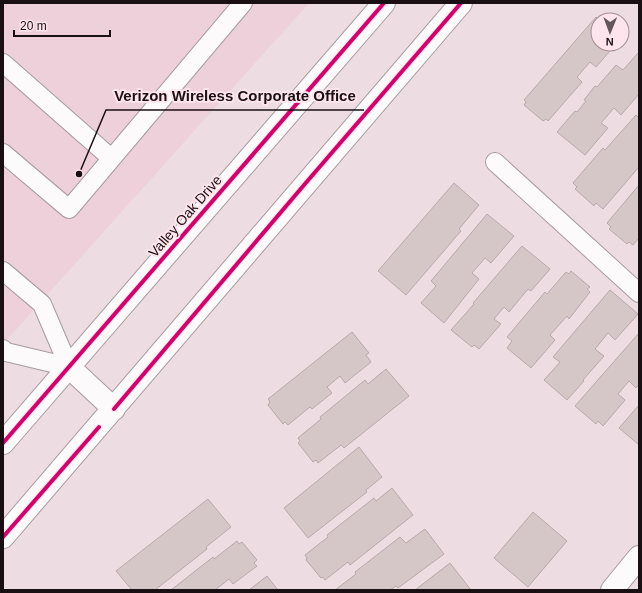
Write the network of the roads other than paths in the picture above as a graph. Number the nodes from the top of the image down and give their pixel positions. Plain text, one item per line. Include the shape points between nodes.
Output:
1 (243, 3) edge
2 (384, 3) edge
3 (461, 3) edge
4 (3, 63) edge
5 (3, 153) edge
6 (111, 158) junction
7 (495, 162) dead end
8 (3, 271) edge
9 (639, 293) edge
10 (3, 349) edge
11 (69, 367) junction
12 (114, 409) junction
13 (3, 443) edge
14 (3, 537) edge
15 (639, 557) edge
16 (620, 587) edge

1 - 6 lane
2 - 11 street, Valley Oak Drive
3 - 12 street
4 - 6 lane
5 - 6 lane via 69,209
7 - 9 lane
8 - 11 lane via 42,304
10 - 11 lane via 6,352
11 - 12 street
11 - 13 street, Valley Oak Drive
12 - 14 street
15 - 16 street

